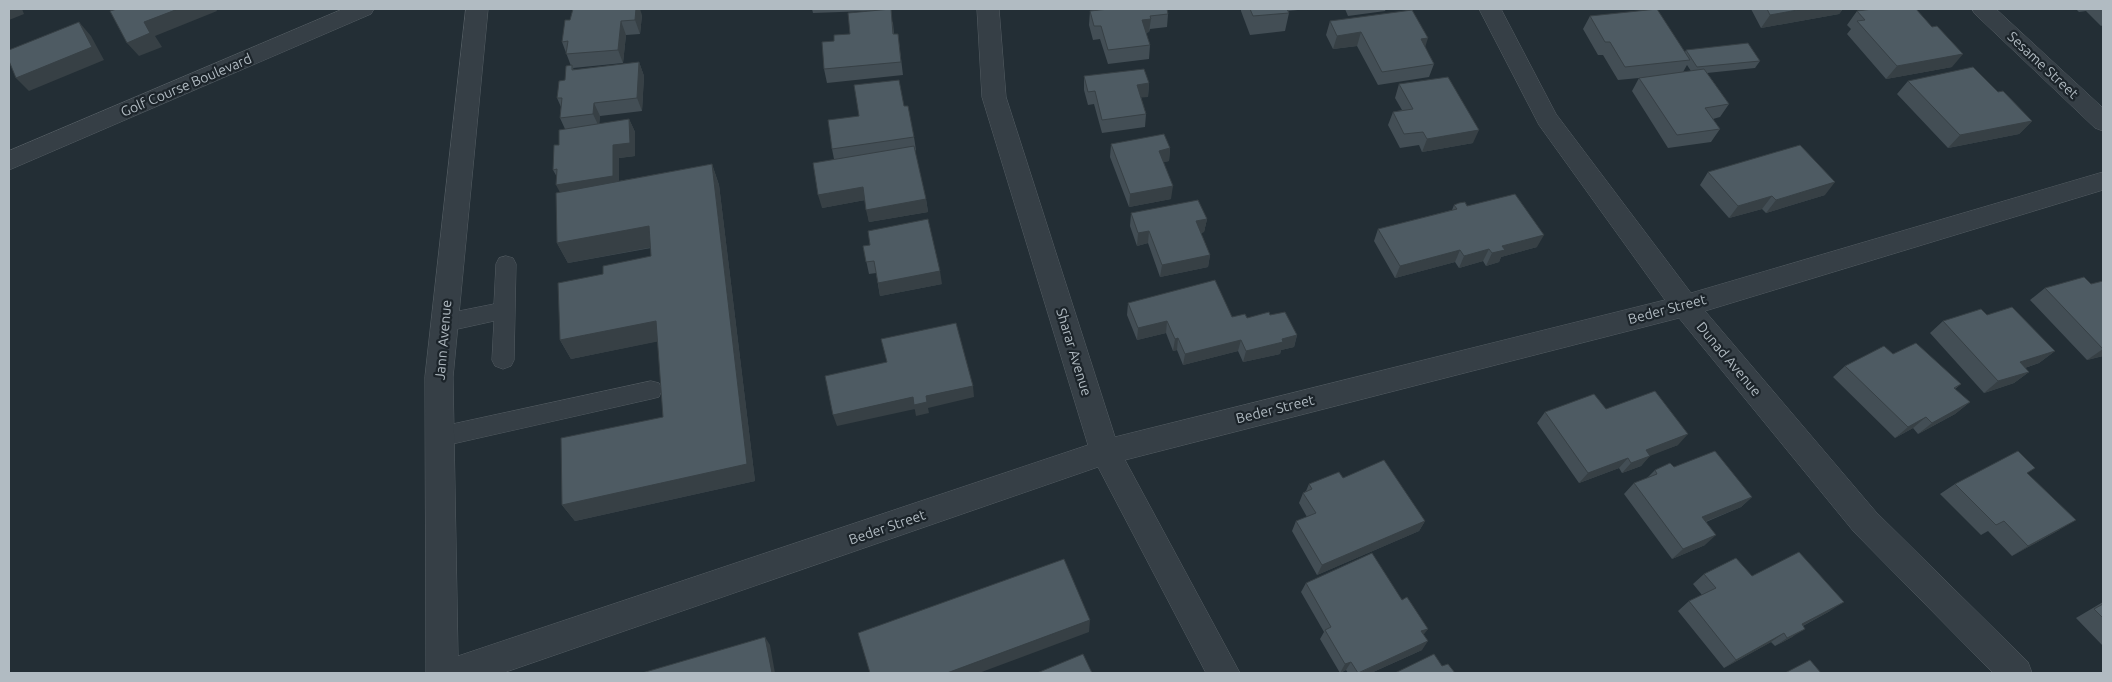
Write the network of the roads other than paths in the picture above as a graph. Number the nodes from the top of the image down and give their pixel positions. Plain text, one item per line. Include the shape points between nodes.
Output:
1 (363, 9) edge
2 (477, 9) edge
3 (988, 9) edge
4 (1490, 9) edge
5 (1983, 9) edge
6 (2103, 122) edge
7 (9, 161) edge
8 (2103, 181) edge
9 (506, 264) dead end
10 (1684, 306) junction
11 (504, 310) junction
12 (444, 323) junction
13 (503, 360) dead end
14 (651, 390) dead end
15 (439, 437) junction
16 (1105, 452) junction
17 (442, 673) edge
18 (457, 673) edge
19 (1224, 673) edge
20 (2016, 673) edge

1 - 7 street, Golf Course Boulevard
2 - 12 street, Jann Avenue
3 - 16 street, Sharar Avenue via 994,97
4 - 10 street, Dunad Avenue via 1547,119
5 - 6 street, Sesame Street
8 - 10 street, Beder Street
9 - 11 lane
10 - 16 street, Beder Street
10 - 20 street, Dunad Avenue via 1865,522
11 - 12 lane
11 - 13 lane
12 - 15 street, Jann Avenue via 439,377
14 - 15 lane
15 - 17 street, Jann Avenue
16 - 18 street, Beder Street
16 - 19 street, Sharar Avenue

